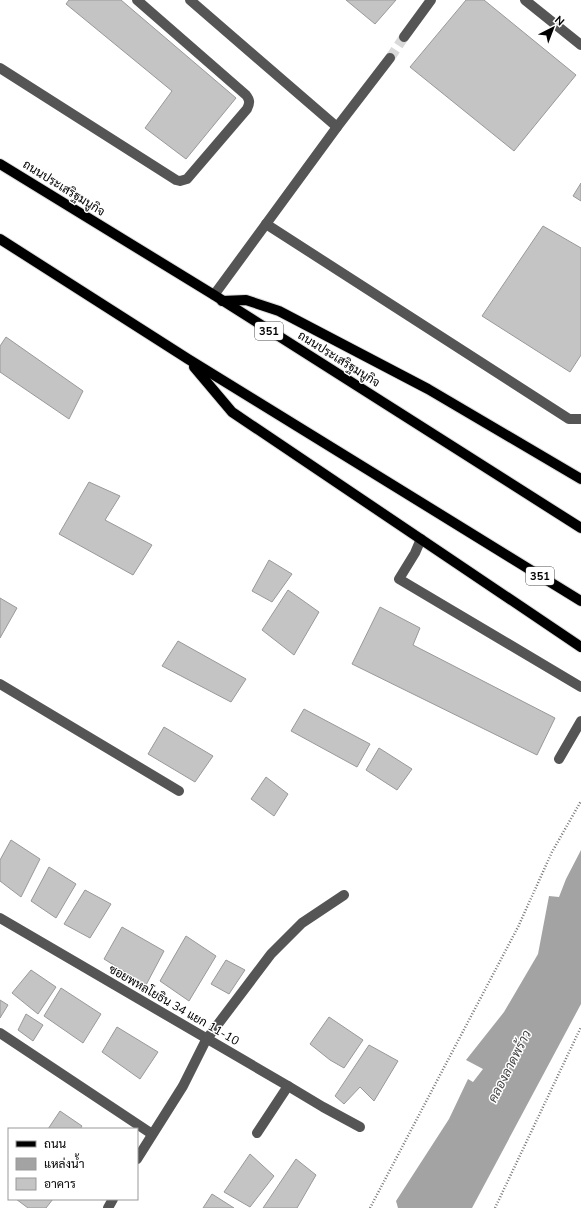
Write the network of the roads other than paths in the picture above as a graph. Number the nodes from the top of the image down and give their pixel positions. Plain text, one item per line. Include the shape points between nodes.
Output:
1 (137, 0) edge
2 (190, 0) edge
3 (431, 0) edge
4 (525, 0) edge
5 (404, 37) tunnel mouth
6 (581, 46) edge
7 (390, 58) tunnel mouth
8 (0, 68) edge
9 (337, 127) junction
10 (0, 164) edge
11 (266, 224) junction
12 (0, 239) edge
13 (218, 298) junction
14 (188, 360) junction
15 (581, 419) edge
16 (581, 479) edge
17 (581, 528) edge
18 (421, 540) junction
19 (581, 601) edge
20 (581, 647) edge
21 (0, 684) edge
22 (581, 687) edge
23 (581, 721) edge
24 (559, 759) dead end
25 (179, 791) dead end
26 (344, 895) dead end
27 (0, 918) edge
28 (0, 1033) edge
29 (206, 1040) junction
30 (288, 1086) junction
31 (360, 1127) dead end
32 (257, 1133) dead end
33 (152, 1134) junction
34 (138, 1157) edge

1 - 8 street via 250,101 247,109 187,179 176,180
2 - 9 street
3 - 5 street
4 - 6 street
7 - 9 street
9 - 11 street
10 - 13 main road, ถนนประเสริฐมนูกิจ / 351
11 - 13 street
11 - 15 street via 569,419
12 - 14 main road, 351
13 - 16 main road via 246,300 279,311 428,389
13 - 17 main road, ถนนประเสริฐมนูกิจ / 351
14 - 18 main road via 232,412
14 - 19 main road, 351
18 - 20 main road
18 - 22 street via 399,579
21 - 25 street
23 - 24 street
26 - 29 street via 302,923 271,954
27 - 29 street, ซอยพหลโยธิน 34 แยก 11-10
28 - 33 street
29 - 30 street, ซอยพหลโยธิน 34 แยก 11-10
29 - 33 street via 183,1086
30 - 31 street, ซอยพหลโยธิน 34 แยก 11-10
30 - 32 street
33 - 34 street

